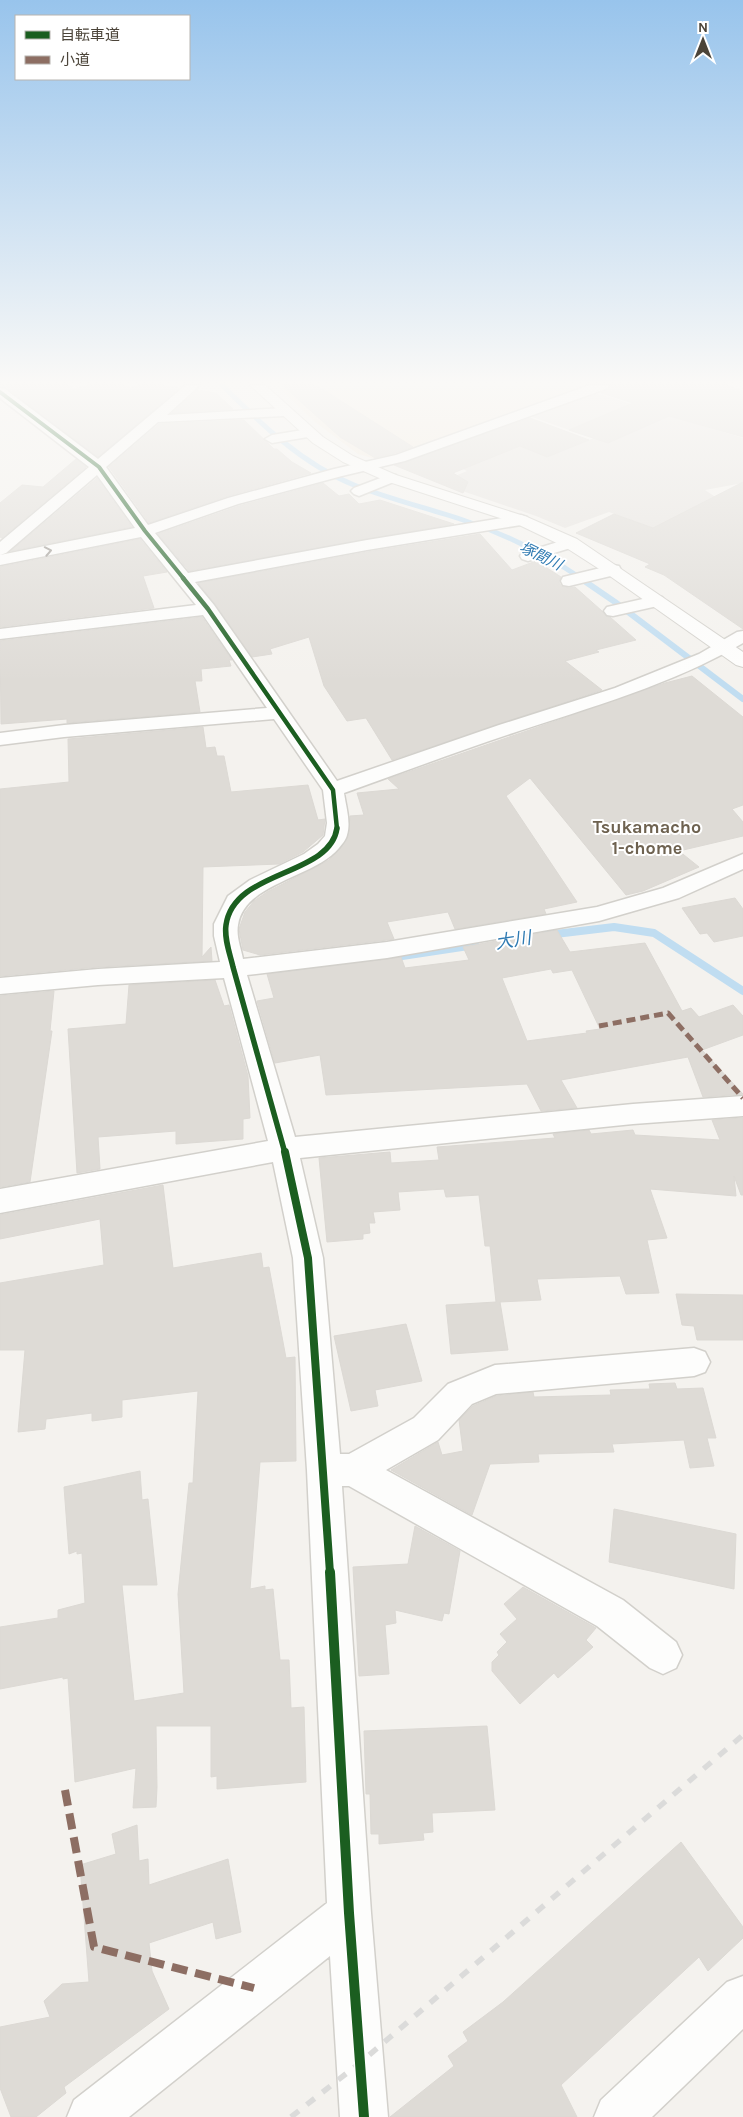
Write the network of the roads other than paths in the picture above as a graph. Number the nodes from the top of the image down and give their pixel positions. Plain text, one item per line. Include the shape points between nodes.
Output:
1 (79, 484) edge
2 (111, 484) edge
3 (297, 484) edge
4 (376, 484) edge
5 (393, 484) edge
6 (359, 491) dead end
7 (521, 520) junction
8 (145, 531) junction
9 (571, 543) junction
10 (0, 550) edge
11 (528, 556) dead end
12 (0, 560) edge
13 (614, 570) junction
14 (185, 579) junction
15 (569, 581) dead end
16 (656, 600) junction
17 (208, 610) junction
18 (613, 611) dead end
19 (0, 634) edge
20 (743, 636) edge
21 (723, 647) junction
22 (743, 661) edge
23 (278, 712) junction
24 (0, 739) edge
25 (333, 790) junction
26 (743, 861) edge
27 (233, 967) junction
28 (0, 986) edge
29 (743, 1106) edge
30 (284, 1149) junction
31 (0, 1201) edge
32 (694, 1362) dead end
33 (338, 1470) junction
34 (663, 1655) dead end
35 (349, 1913) junction
36 (743, 1998) edge
37 (91, 2117) edge
38 (364, 2117) edge
39 (618, 2117) edge

1 - 10 street
2 - 8 street
3 - 8 street via 233,501
4 - 6 street
5 - 7 street
7 - 9 street
7 - 14 street
12 -> 8 street
8 - 14 street
9 - 11 street
9 - 13 street
13 - 15 street
13 - 16 street
14 - 17 street
16 - 18 street
16 - 21 street
17 - 19 street
17 - 23 street
20 - 21 street
21 - 22 street
21 - 25 street via 696,662 622,692
23 - 24 street
23 - 25 street
25 - 27 street via 338,823 336,836 326,849 258,885 236,901 226,924
26 - 27 street via 671,893 599,914 387,950
27 - 28 street via 203,972
27 - 30 street
29 - 30 street
30 - 31 street
30 - 33 street via 308,1258
32 - 33 street via 495,1380 460,1394 426,1429
33 - 34 street via 610,1613
33 - 35 street
35 - 37 street
35 - 38 street
36 - 39 street

